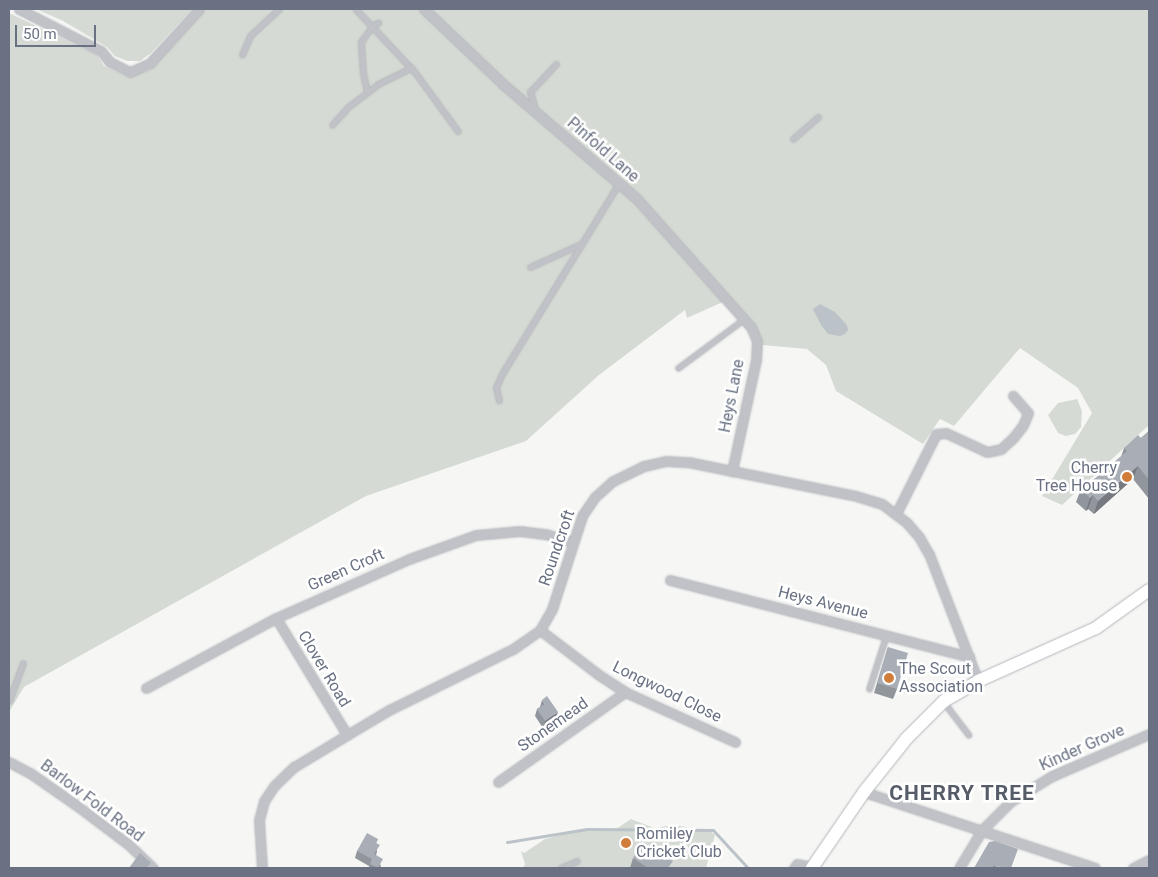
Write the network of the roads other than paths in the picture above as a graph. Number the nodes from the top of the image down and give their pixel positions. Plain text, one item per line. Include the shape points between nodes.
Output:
1 (19, 9) edge
2 (200, 9) edge
3 (279, 9) edge
4 (356, 9) edge
5 (424, 9) edge
6 (378, 23) dead end
7 (372, 26) junction
8 (242, 55) dead end
9 (556, 64) dead end
10 (411, 68) junction
11 (368, 92) junction
12 (534, 111) junction
13 (818, 117) dead end
14 (332, 125) dead end
15 (458, 131) dead end
16 (793, 139) dead end
17 (619, 183) junction
18 (582, 243) junction
19 (530, 267) dead end
20 (745, 319) junction
21 (751, 327) joint
22 (678, 368) dead end
23 (1013, 396) dead end
24 (499, 402) dead end
25 (732, 471) junction
26 (896, 514) junction
27 (573, 542) junction
28 (670, 580) dead end
29 (1149, 590) edge
30 (276, 618) junction
31 (540, 630) junction
32 (886, 634) junction
33 (969, 657) junction
34 (23, 663) dead end
35 (978, 681) junction
36 (146, 688) dead end
37 (869, 690) dead end
38 (625, 692) junction
39 (9, 701) edge
40 (944, 701) junction
41 (1149, 734) edge
42 (347, 735) junction
43 (969, 735) dead end
44 (735, 742) dead end
45 (9, 762) edge
46 (498, 782) dead end
47 (864, 792) junction
48 (982, 830) junction
49 (1149, 860) edge
50 (577, 861) dead end
51 (1080, 866) edge
52 (813, 867) edge
53 (153, 868) edge
54 (262, 868) edge
55 (561, 868) edge
56 (794, 868) edge
57 (959, 868) edge
58 (1095, 868) edge
59 (1133, 868) edge

1 - 2 street via 101,51 110,62 130,72 150,63
3 - 8 lane via 250,36
4 - 7 lane
5 - 12 street, Pinfold Lane
6 - 7 lane
7 - 10 lane
7 - 11 lane via 361,42
9 - 12 lane via 530,92
10 - 11 lane
10 - 15 lane
11 - 14 lane
12 - 17 street, Pinfold Lane
13 - 16 lane
17 - 18 lane
17 - 20 street, Pinfold Lane
18 - 19 lane
18 - 24 lane via 498,382
20 - 21 street, Pinfold Lane
20 - 22 lane
21 - 25 street, Heys Lane via 757,341 756,360
23 - 26 street via 1028,413 1013,438 1001,449 987,452 946,433 936,434
25 - 26 street, Roundcroft via 856,496 882,504
25 - 27 street, Roundcroft via 677,461 654,463 633,470 613,481 595,497 582,516
26 - 33 street, Roundcroft via 919,537 929,554
27 - 30 street, Green Croft via 520,531 476,535 409,559
27 - 31 street, Roundcroft via 552,609
28 - 32 street, Heys Avenue
29 - 35 main road via 1096,628
30 - 36 street, Green Croft
30 - 42 street, Clover Road
31 - 38 street, Longwood Close
31 - 42 street, Roundcroft via 513,649
32 - 33 street, Heys Avenue
32 - 37 lane
33 - 35 street, Roundcroft
34 - 39 lane
35 - 40 main road
38 - 44 street, Longwood Close
38 - 46 street, Stonemead
40 - 43 lane
40 - 47 main road via 907,738
41 - 48 street, Kinder Grove via 1052,776 995,815
42 - 54 street, Roundcroft via 294,767 264,801 259,820
45 - 53 street, Barlow Fold Road via 30,772 76,805 128,844
47 - 48 street
47 - 52 main road
48 - 51 street
48 - 57 street, Kinder Grove
49 - 59 street
50 - 55 lane
51 - 58 street
52 - 56 street via 797,864

